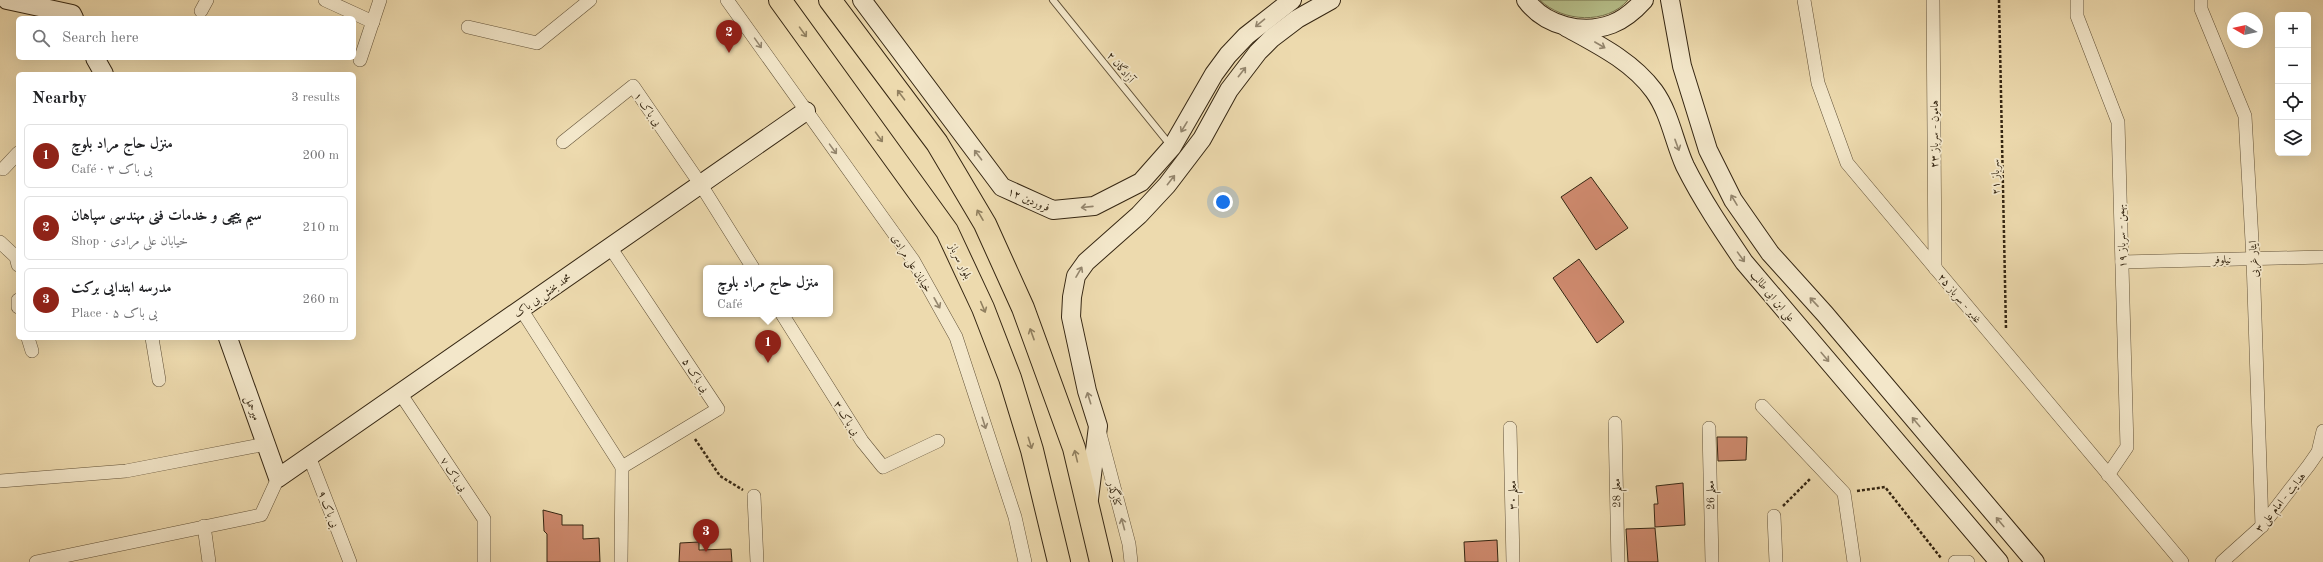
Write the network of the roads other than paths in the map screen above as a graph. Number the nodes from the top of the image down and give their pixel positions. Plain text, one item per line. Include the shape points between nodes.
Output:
1 (7, 0) edge
2 (326, 0) edge
3 (380, 0) edge
4 (590, 0) edge
5 (727, 0) edge
6 (780, 0) edge
7 (830, 0) edge
8 (862, 0) edge
9 (1054, 0) edge
10 (1292, 0) edge
11 (1331, 0) edge
12 (1526, 0) edge
13 (1644, 0) edge
14 (1670, 0) edge
15 (1804, 0) edge
16 (1933, 0) edge
17 (2077, 0) edge
18 (2201, 0) edge
19 (73, 16) edge
20 (373, 22) junction
21 (468, 27) dead end
22 (1566, 27) junction
23 (360, 60) dead end
24 (806, 112) junction
25 (563, 142) dead end
26 (1172, 147) junction
27 (16, 155) edge
28 (3, 169) dead end
29 (701, 184) junction
30 (0, 242) edge
31 (610, 248) junction
32 (16, 257) edge
33 (2323, 257) edge
34 (2253, 258) junction
35 (2122, 262) junction
36 (751, 265) edge
37 (1935, 268) junction
38 (521, 309) junction
39 (784, 317) edge
40 (29, 340) edge
41 (152, 340) edge
42 (229, 340) edge
43 (32, 351) dead end
44 (160, 380) dead end
45 (400, 393) junction
46 (1762, 406) dead end
47 (1615, 423) dead end
48 (1098, 426) junction
49 (1510, 428) dead end
50 (1709, 428) dead end
51 (2323, 431) edge
52 (938, 441) dead end
53 (266, 444) junction
54 (2320, 451) edge
55 (309, 456) junction
56 (622, 467) junction
57 (2108, 475) junction
58 (278, 478) junction
59 (0, 481) edge
60 (754, 496) road end
61 (1088, 506) junction
62 (1774, 516) road end
63 (204, 526) junction
64 (2262, 526) junction
65 (2020, 546) junction
66 (36, 562) edge
67 (209, 562) edge
68 (350, 562) edge
69 (484, 562) edge
70 (621, 562) edge
71 (757, 562) edge
72 (1025, 562) edge
73 (1059, 562) edge
74 (1101, 562) edge
75 (1131, 562) edge
76 (1513, 562) edge
77 (1618, 562) edge
78 (1712, 562) edge
79 (1776, 562) edge
80 (1854, 562) edge
81 (1955, 562) edge
82 (1968, 562) edge
83 (1999, 562) edge
84 (2005, 562) edge
85 (2035, 562) edge
86 (2182, 562) edge
87 (2222, 562) edge

1 - 19 street
2 - 20 street
3 - 20 street
4 - 21 street via 537,43
5 -> 24 street, خیابان علی مرادی
6 -> 73 highway, بلوار سرباز via 946,231 983,308 1010,378 1032,450
61 -> 7 highway via 1074,448 1023,308 985,224 937,143
26 -> 8 street, ۱۲ فروردین via 1141,182 1094,206 1053,210 1002,187
9 - 26 lane, آزادگان ۲
10 -> 26 street, ۱۲ فروردین via 1246,36 1228,55 1214,74
48 -> 11 street via 1087,391 1071,317 1076,276 1086,262 1167,186 1202,139 1228,90 1258,52 1297,19
12 - 22 street via 1544,17
13 - 22 street via 1633,12 1612,24 1589,29
65 -> 14 street via 1825,314 1770,253 1733,200 1708,150 1682,66
15 - 37 street, غدیر - سرباز ۲۵ via 1818,83 1847,163
16 - 37 street, هامون - سرباز ۲۳
17 - 35 street, بهمن - سرباز ۱۹ via 2078,16 2118,122
18 - 34 street, ایثار غربی via 2201,9 2245,116
20 - 23 street
22 -> 83 street, علی ابن ابی طالب via 1618,57 1654,91 1685,166 1713,217 1744,262
24 - 29 street, محمد بخش بی باک
24 -> 72 street, خیابان علی مرادی via 914,260 956,337 1015,517
25 - 29 street, بی باک ۱ via 633,86
27 - 28 street
29 - 31 street, محمد بخش بی باک
29 - 36 street
30 - 32 street
31 - 38 street, محمد بخش بی باک
31 - 56 street, بی باک ۵ via 718,409
33 - 34 street, نیلوفر
34 - 35 street, نیلوفر
34 - 64 street, ایثار غربی
35 - 57 street, بهمن - سرباز ۱۹ via 2127,447
37 - 57 street, غدیر - سرباز ۲۵
38 - 45 street, محمد بخش بی باک
38 - 56 street
39 - 52 street, بی باک ۳ via 862,441 883,467
40 - 43 street
41 - 44 street
42 - 53 street, میرحمل
45 - 55 street, محمد بخش بی باک
45 - 69 street, بی باک ۷ via 484,519
46 - 80 street via 1844,493
47 - 77 street, معلم 28
48 - 61 street
75 -> 48 street, کنارگذر via 1129,544
49 - 76 street, معلم ۳۰
50 - 78 street, معلم 26
51 - 54 street, هدایت - امام علی ۳
53 - 58 street, میرحمل
53 - 59 street via 126,471
54 - 64 street, هدایت - امام علی ۳
55 - 58 street, محمد بخش بی باک
55 - 68 street, بی باک ۹
56 - 70 street
57 - 86 street, غدیر - سرباز ۲۵
58 - 63 street via 261,516
60 - 71 street
61 - 74 highway
62 - 79 street
63 - 66 street
63 - 67 street
64 - 87 street, هدایت - امام علی ۳
65 - 84 street
65 - 85 street
81 - 82 street

